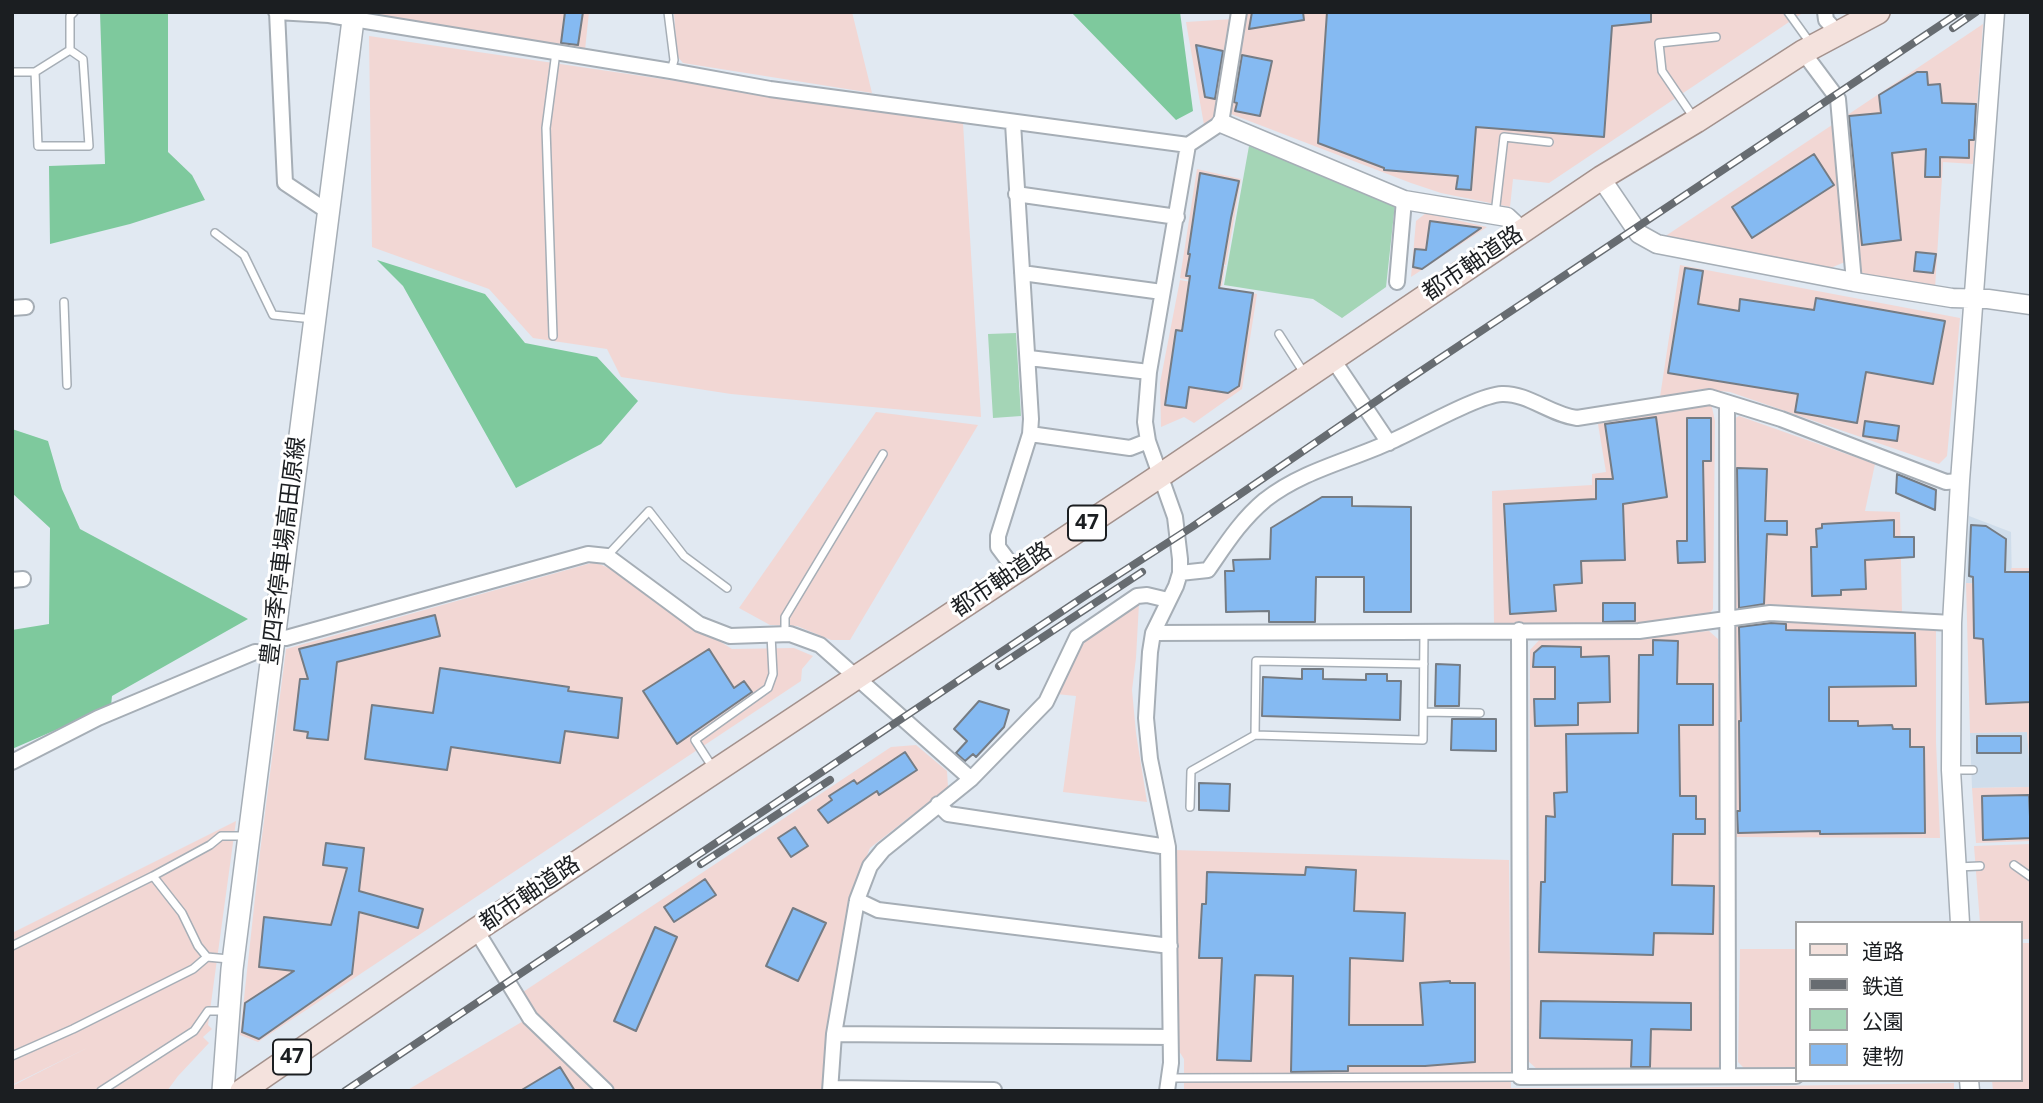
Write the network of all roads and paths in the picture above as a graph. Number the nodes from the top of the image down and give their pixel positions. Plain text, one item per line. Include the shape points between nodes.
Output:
1 (74, 12) edge
2 (276, 12) edge
3 (668, 12) edge
4 (1239, 12) edge
5 (1788, 12) edge
6 (1825, 12) edge
7 (1864, 12) edge
8 (1878, 12) edge
9 (1995, 12) edge
10 (353, 15) edge
11 (1839, 34) junction
12 (1716, 37) dead end
13 (70, 50) junction
14 (1808, 50) junction
15 (556, 52) junction
16 (671, 71) junction
17 (12, 72) edge
18 (35, 72) junction
19 (1696, 121) junction
20 (1013, 122) junction
21 (1221, 123) junction
22 (1549, 142) dead end
23 (1188, 145) junction
24 (1601, 178) junction
25 (1016, 194) junction
26 (1404, 200) junction
27 (329, 208) junction
28 (1495, 215) junction
29 (1177, 217) junction
30 (1522, 232) junction
31 (215, 233) dead end
32 (1022, 273) junction
33 (1397, 282) dead end
34 (1854, 282) junction
35 (1162, 292) junction
36 (1974, 299) junction
37 (64, 302) dead end
38 (2031, 305) edge
39 (313, 319) junction
40 (1279, 334) dead end
41 (553, 335) dead end
42 (1029, 358) junction
43 (1332, 359) junction
44 (1149, 372) junction
45 (1306, 377) junction
46 (67, 385) dead end
47 (1727, 403) junction
48 (1030, 434) junction
49 (1148, 440) junction
50 (1389, 443) junction
51 (883, 454) dead end
52 (1161, 475) junction
53 (1960, 481) junction
54 (607, 556) junction
55 (1016, 571) junction
56 (1180, 573) junction
57 (727, 589) dead end
58 (1168, 600) junction
59 (1726, 620) junction
60 (1952, 623) junction
61 (1519, 630) junction
62 (1424, 631) junction
63 (1153, 634) junction
64 (778, 635) junction
65 (272, 645) junction
66 (1424, 664) junction
67 (857, 678) junction
68 (1247, 701) dead end
69 (1256, 701) junction
70 (1424, 712) junction
71 (1480, 713) dead end
72 (1255, 734) junction
73 (12, 762) edge
74 (1951, 770) junction
75 (1973, 770) dead end
76 (716, 772) junction
77 (971, 779) junction
78 (938, 804) junction
79 (1190, 807) dead end
80 (250, 836) junction
81 (1168, 847) junction
82 (2014, 865) dead end
83 (1980, 866) dead end
84 (1957, 867) junction
85 (153, 876) junction
86 (2031, 877) edge
87 (857, 900) junction
88 (1960, 921) edge
89 (476, 930) junction
90 (12, 946) edge
91 (1170, 946) junction
92 (207, 957) junction
93 (233, 960) junction
94 (229, 1011) junction
95 (835, 1034) junction
96 (1170, 1037) junction
97 (12, 1056) edge
98 (1728, 1076) junction
99 (1794, 1076) edge
100 (1520, 1077) junction
101 (1168, 1085) edge
102 (830, 1089) edge
103 (994, 1090) edge
104 (102, 1091) edge
105 (223, 1091) edge
106 (242, 1091) edge
107 (606, 1091) edge

1 - 13 lane via 70,16
2 - 10 street
2 - 27 street via 285,183
3 - 16 lane via 674,60
4 - 21 street
5 - 14 lane
6 - 11 street
7 - 11 main road, 都市軸道路 / 47
8 - 11 main road, 都市軸道路 / 47
9 - 36 street
10 - 15 street
10 - 27 main road, 豊四季停車場高田原線
11 - 14 main road, 都市軸道路 / 47
12 - 19 lane via 1659,43 1662,71
13 - 18 lane
13 - 18 lane via 83,59 89,146 38,146
14 - 19 main road, 都市軸道路 / 47
14 - 34 street via 1838,99
15 - 16 street
15 - 41 lane via 545,128
16 - 20 street
17 - 18 lane
19 - 24 main road, 都市軸道路 / 47
20 - 23 street
20 - 25 street
21 - 23 street
21 - 26 street
22 - 28 lane via 1504,137
23 - 29 street
24 - 30 main road, 都市軸道路 / 47
24 - 34 street via 1639,234 1657,244
25 - 29 street
25 - 32 street
26 - 28 street
26 - 33 street
27 - 39 main road, 豊四季停車場高田原線
28 - 30 street via 1507,217
29 - 35 street
30 - 43 main road, 都市軸道路 / 47
31 - 39 lane via 244,256 273,315
32 - 35 street
32 - 42 street
34 - 36 street
35 - 44 street
36 - 38 street
36 - 53 street
37 - 46 lane
39 - 65 main road, 豊四季停車場高田原線
40 - 45 lane
42 - 44 street
42 - 48 street
43 - 45 main road, 都市軸道路 / 47
43 - 50 street
44 - 49 street
45 - 52 main road, 都市軸道路 / 47
47 - 50 street via 1710,397 1577,418 1497,394
47 - 53 street via 1946,482
47 - 59 street
48 - 49 street via 1130,448
48 - 55 street via 998,536 998,547
49 - 52 street
50 - 56 street via 1296,479 1244,519 1208,570
51 - 64 lane
52 - 55 main road, 都市軸道路 / 47
52 - 56 street via 1175,517
53 - 60 street
54 - 57 lane via 649,511 684,556
54 - 64 street via 699,624 730,636
54 - 65 street via 588,554
55 - 67 main road, 都市軸道路 / 47
56 - 58 street
58 - 63 street
58 - 77 street via 1137,596 1077,637 1046,702
59 - 60 street via 1770,613
59 - 61 street via 1639,631
59 - 98 street
60 - 74 street
61 - 62 street
61 - 100 street
62 - 63 street
62 - 66 lane
63 - 81 street via 1146,718
64 - 67 street via 790,634 820,645
64 - 76 lane via 768,688 695,740
65 - 73 street via 110,713
65 - 80 main road, 豊四季停車場高田原線
66 - 69 lane via 1256,661
66 - 70 lane
67 - 76 main road, 都市軸道路 / 47
67 - 77 street
68 - 69 lane
69 - 72 lane
70 - 71 lane
70 - 72 lane via 1423,740
72 - 79 lane via 1191,771
74 - 75 lane
74 - 84 street
76 - 89 main road, 都市軸道路 / 47
77 - 78 street
78 - 81 street via 948,814
78 - 87 street via 883,850 870,866
80 - 85 lane via 221,836
80 - 93 main road, 豊四季停車場高田原線
81 - 91 street
82 - 86 lane
83 - 84 lane
84 - 88 street
85 - 90 lane
85 - 92 lane via 182,913
87 - 91 street via 878,910
87 - 95 street
89 - 106 main road, 都市軸道路 / 47
89 - 107 street via 530,1018
91 - 96 street
92 - 93 lane
92 - 97 lane via 193,969
93 - 94 main road, 豊四季停車場高田原線
94 - 104 lane via 208,1011 194,1031
94 - 105 main road, 豊四季停車場高田原線
95 - 96 street
95 - 102 street
96 - 101 street
98 - 99 street
98 - 100 street
100 - 101 lane
102 - 103 street

